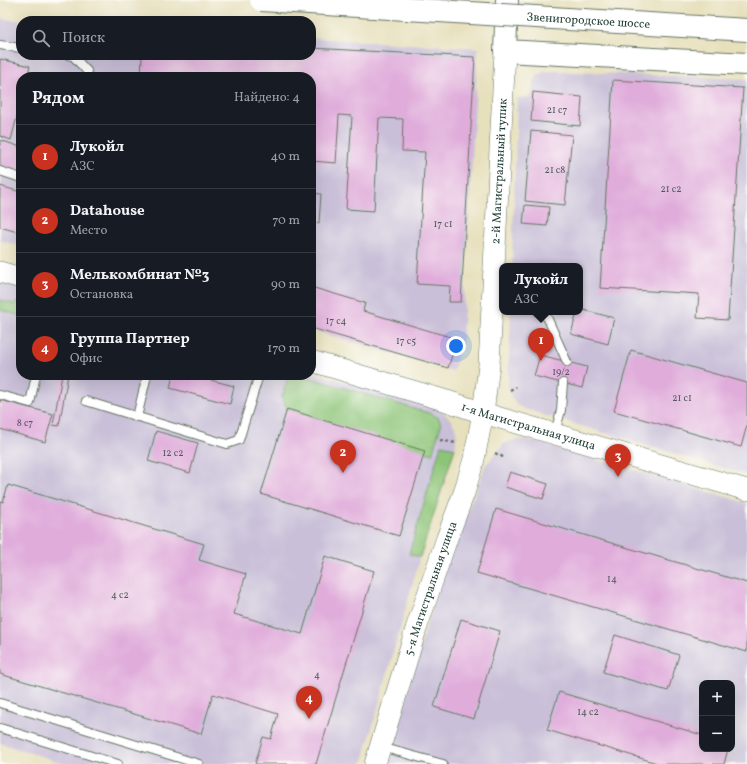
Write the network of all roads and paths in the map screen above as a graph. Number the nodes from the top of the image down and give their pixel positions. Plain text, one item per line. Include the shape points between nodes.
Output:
1 (261, 0) edge
2 (507, 0) edge
3 (747, 30) edge
4 (0, 45) edge
5 (16, 47) edge
6 (505, 51) junction
7 (77, 60) edge
8 (747, 64) edge
9 (87, 72) edge
10 (0, 171) edge
11 (16, 176) edge
12 (0, 272) edge
13 (16, 277) edge
14 (497, 286) edge
15 (544, 315) edge
16 (316, 362) edge
17 (567, 362) dead end
18 (35, 380) edge
19 (146, 380) edge
20 (257, 380) edge
21 (563, 383) dead end
22 (516, 388) dead end
23 (510, 390) dead end
24 (0, 395) edge
25 (86, 401) dead end
26 (483, 413) junction
27 (137, 417) junction
28 (554, 434) junction
29 (440, 440) dead end
30 (456, 443) dead end
31 (495, 453) dead end
32 (504, 458) dead end
33 (747, 490) edge
34 (0, 703) edge
35 (0, 728) edge
36 (377, 755) edge
37 (118, 764) edge
38 (199, 764) edge
39 (443, 764) edge

1 - 3 main road, Звенигородское шоссе, bridge
2 - 6 main road, 2-й Магистральный тупик
4 - 5 lane
6 - 8 main road
6 - 14 street, 2-й Магистральный тупик
7 - 9 lane
10 - 11 lane
12 - 13 street
14 - 26 street, 2-й Магистральный тупик
15 - 17 lane
16 - 26 street, 1-я Магистральная улица
18 - 24 lane via 30,403
19 - 27 lane
20 - 27 lane via 239,440 227,444
21 - 28 lane via 561,410
22 - 23 path
25 - 27 lane
26 - 28 street, 1-я Магистральная улица
26 - 36 street, 5-я Магистральная улица via 466,486 446,538
28 - 33 street, 1-я Магистральная улица
29 - 30 path
31 - 32 path
34 - 38 lane
35 - 37 lane
36 - 39 lane

